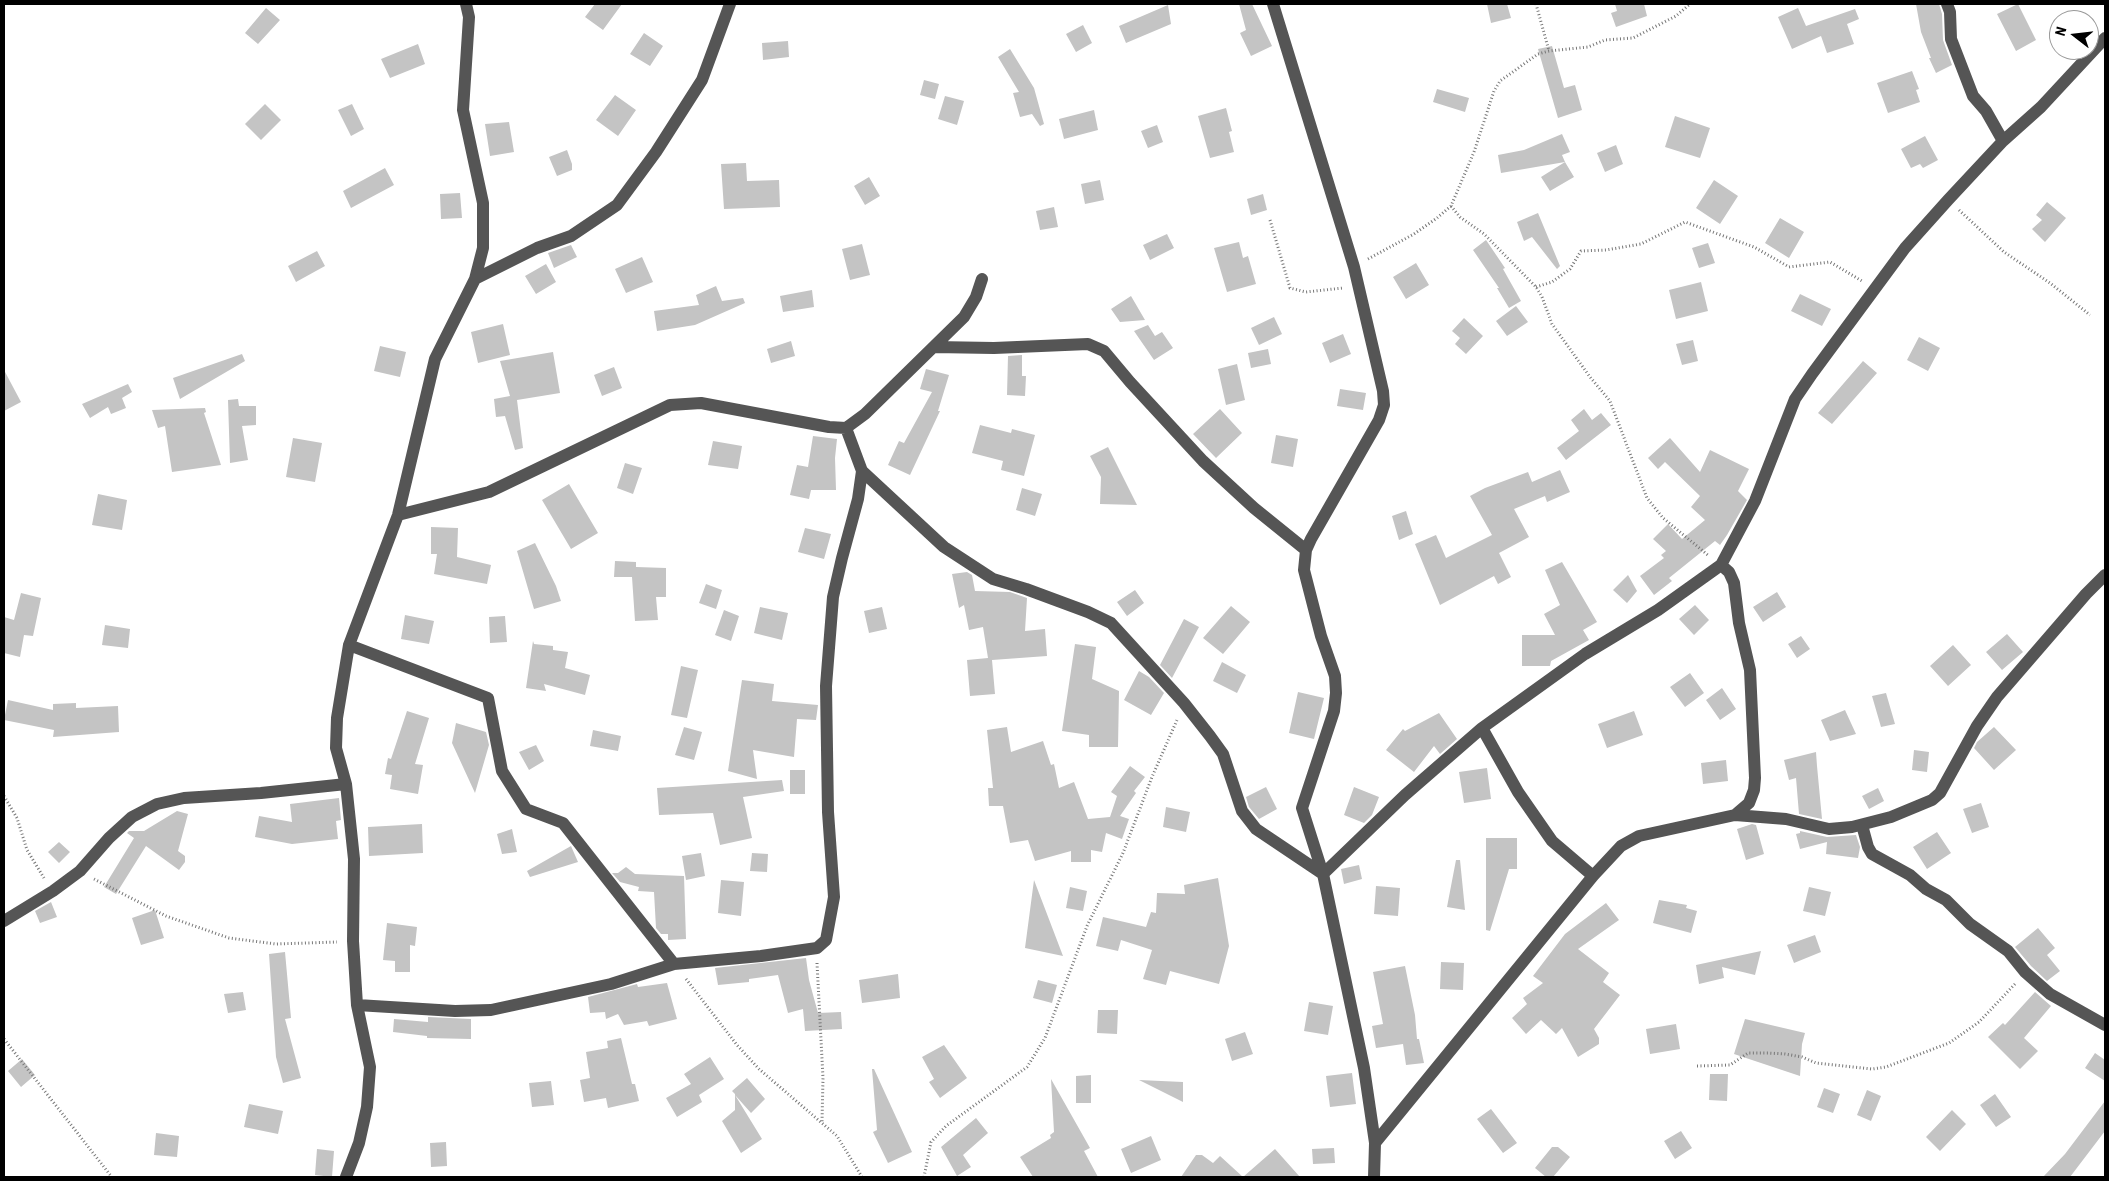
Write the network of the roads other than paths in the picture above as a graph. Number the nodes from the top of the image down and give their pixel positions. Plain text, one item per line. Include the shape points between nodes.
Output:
1 (466, 4) edge
2 (730, 4) edge
3 (1273, 4) edge
4 (1947, 4) edge
5 (2105, 38) edge
6 (2003, 141) junction
7 (475, 279) junction
8 (982, 279) dead end
9 (934, 347) junction
10 (846, 428) junction
11 (862, 471) junction
12 (398, 515) junction
13 (1306, 550) junction
14 (1722, 564) junction
15 (2105, 576) edge
16 (349, 645) junction
17 (1482, 728) junction
18 (346, 784) junction
19 (1735, 815) junction
20 (1862, 825) junction
21 (1323, 874) junction
22 (1592, 876) junction
23 (4, 921) edge
24 (674, 964) junction
25 (357, 1006) junction
26 (2105, 1025) edge
27 (1375, 1143) junction
28 (346, 1177) edge
29 (1374, 1177) edge

1 - 7 street via 469,18 463,110 482,203 483,248
2 - 7 street via 702,80 656,152 616,205 571,236 537,248
3 - 13 street via 1354,267 1384,404 1379,420
4 - 6 street via 1951,39 1973,96
5 - 6 street via 2041,107
6 - 14 street via 1906,248 1812,374 1796,399 1755,501
7 - 12 street via 435,359
8 - 9 street via 964,317
9 - 10 street via 865,414
9 - 13 street via 1088,344 1104,351 1203,461
10 - 11 street
10 - 12 street via 702,403 670,405 490,492
11 - 21 street via 944,546 993,580 1080,608 1111,623 1184,703 1223,754 1242,811 1256,830
11 - 24 street via 834,597 826,686 828,812 834,897 826,940 816,948
12 - 16 street
13 - 21 street via 1304,570 1335,676 1336,693 1334,711 1302,808
14 - 17 street via 1658,610 1585,654
14 - 19 street via 1734,583 1750,670 1754,790 1749,803
15 - 20 street via 1998,697 1977,726 1940,793 1924,805
16 - 18 street via 336,718 336,748
16 - 24 street via 488,698 502,771 526,809 563,823
17 - 21 street via 1405,795
17 - 22 street via 1518,792 1552,842
18 - 23 street via 184,798 156,804 132,817 80,871
18 - 25 street via 354,859 353,941
19 - 20 street via 1786,819 1829,829
19 - 22 street via 1639,836 1621,846
20 - 26 street via 1872,854 1946,900 1970,924 2008,951 2025,972 2050,994
21 - 27 street via 1364,1068
22 - 27 street
24 - 25 street via 611,984 491,1010
25 - 28 street via 370,1067 367,1107 359,1143
27 - 29 street

